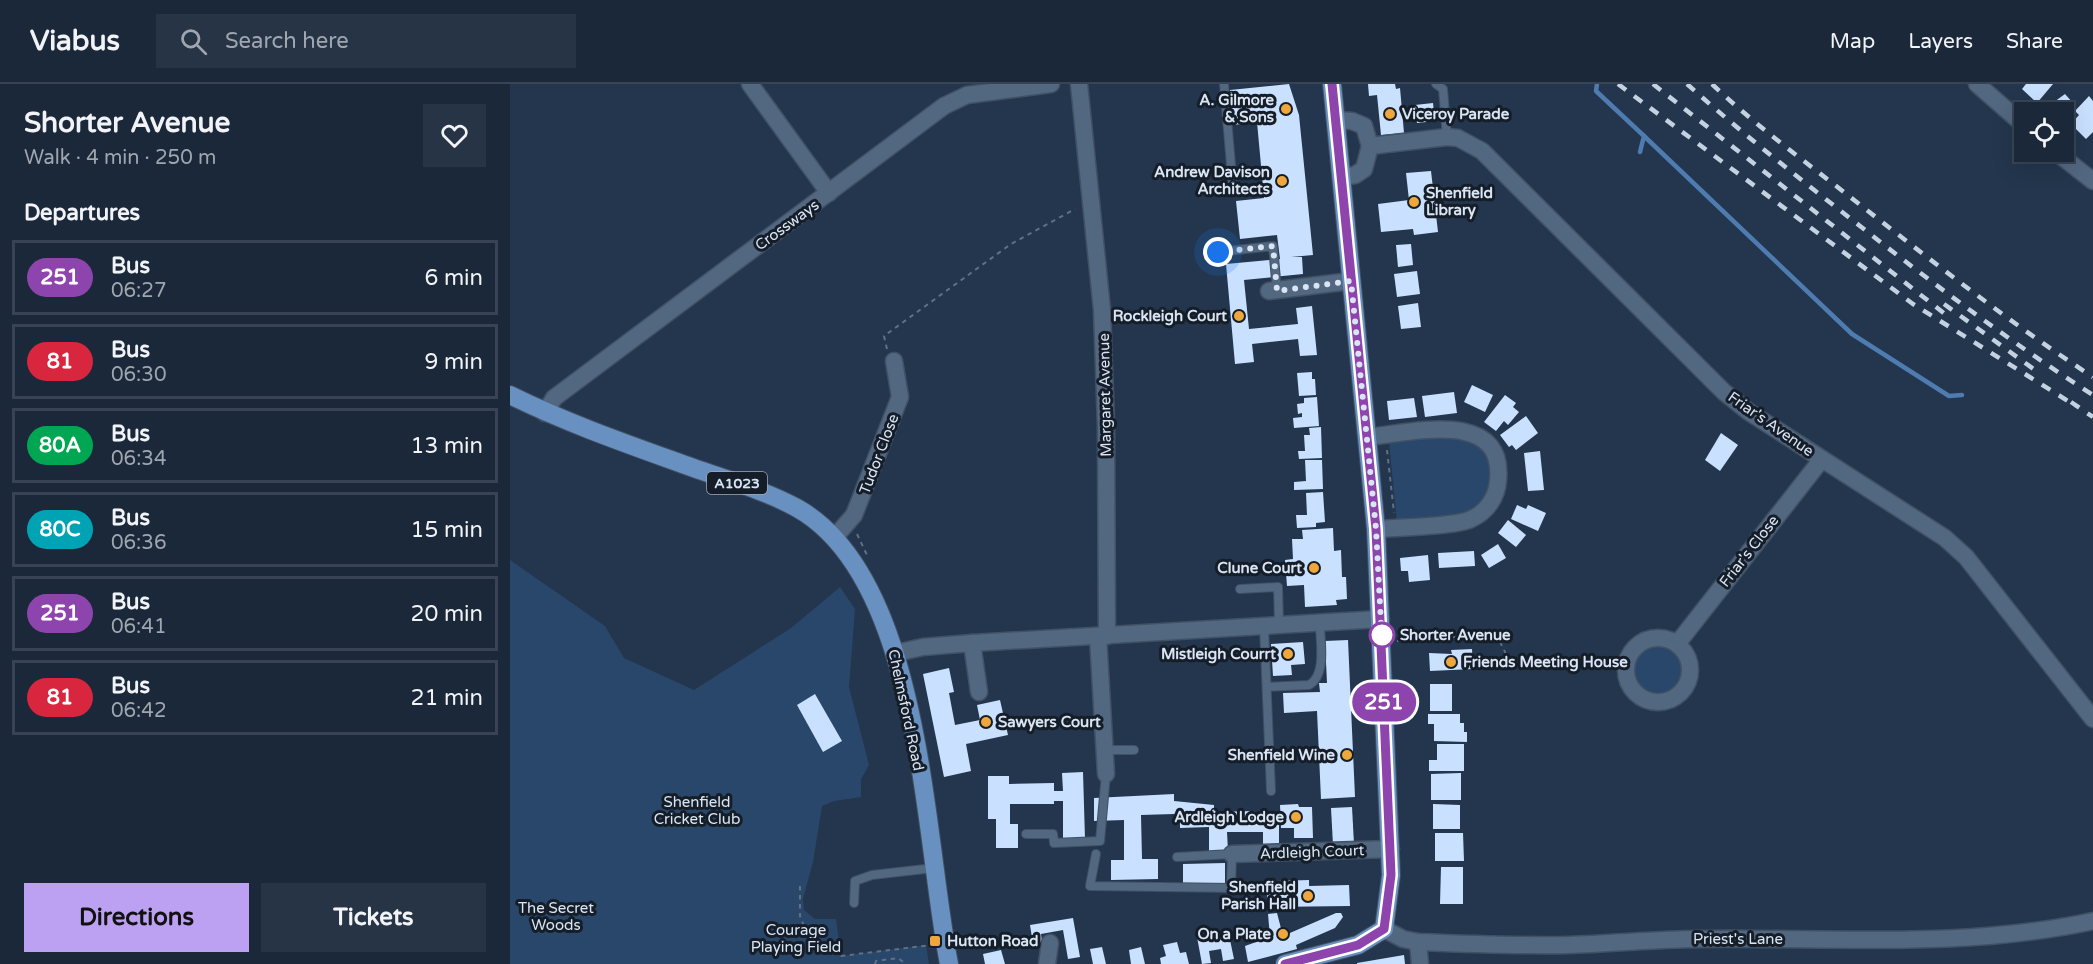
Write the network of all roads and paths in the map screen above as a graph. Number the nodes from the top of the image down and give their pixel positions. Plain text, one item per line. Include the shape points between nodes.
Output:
1 (750, 84) edge
2 (1051, 84) edge
3 (1079, 84) edge
4 (1224, 84) edge
5 (1332, 84) edge
6 (1437, 84) edge
7 (1977, 84) edge
8 (2014, 116) edge
9 (1337, 120) junction
10 (1447, 137) junction
11 (1370, 146) junction
12 (2069, 162) edge
13 (1342, 177) junction
14 (2093, 181) edge
15 (1233, 188) dead end
16 (829, 194) junction
17 (1093, 205) junction
18 (1218, 252) dead end
19 (1351, 281) junction
20 (1273, 291) joint
21 (894, 361) joint
22 (510, 395) edge
23 (545, 412) junction
24 (1386, 435) junction
25 (1367, 437) junction
26 (1822, 459) junction
27 (1395, 528) junction
28 (1376, 529) junction
29 (834, 538) junction
30 (1240, 589) dead end
31 (1381, 619) junction
32 (1320, 624) junction
33 (1272, 626) junction
34 (1103, 636) junction
35 (1382, 642) junction
36 (972, 644) junction
37 (1677, 644) junction
38 (896, 653) junction
39 (1626, 663) junction
40 (1266, 687) junction
41 (979, 692) dead end
42 (2093, 719) edge
43 (1106, 750) junction
44 (1134, 750) dead end
45 (1106, 774) joint
46 (1271, 791) dead end
47 (1026, 834) dead end
48 (1391, 849) junction
49 (1096, 854) dead end
50 (1232, 854) junction
51 (1177, 857) dead end
52 (934, 868) junction
53 (800, 886) dead end
54 (854, 903) dead end
55 (2093, 921) edge
56 (1384, 929) junction
57 (1418, 942) junction
58 (1050, 943) dead end
59 (947, 956) edge
60 (875, 964) edge
61 (906, 964) edge
62 (1047, 964) edge
63 (1285, 964) edge
64 (1420, 964) edge

1 - 16 street
2 - 16 street, Crossways via 967,95 956,100
3 - 17 street, Margaret Avenue
4 - 15 lane
5 - 9 main road
6 - 10 lane via 1443,89
7 - 8 street
9 - 11 street via 1364,126
9 - 13 main road
10 - 11 street, Friar's Avenue
10 - 26 street, Friar's Avenue via 1482,151 1724,392
11 - 13 street via 1364,169
12 - 14 street
13 - 19 main road
16 - 23 street, Crossways via 554,398
17 - 21 path via 1074,209 1011,244 884,336 888,359
17 - 34 street, Margaret Avenue via 1103,333
18 - 20 lane via 1273,246
19 - 20 street
19 - 25 main road
21 - 29 street, Tudor Close via 900,397 855,515
22 - 23 main road, Chelmsford Road / A1023
23 - 29 main road, Chelmsford Road / A1023 via 770,495 799,509
24 - 25 street
24 - 27 path
24 - 27 street via 1461,429 1478,435 1492,448 1500,466 1498,489 1488,508 1470,520
25 - 28 main road
26 - 37 street, Friar's Close
26 - 42 street, Friar's Avenue via 1945,538 1966,557
27 - 28 street
28 - 31 main road
29 - 38 main road, Chelmsford Road / A1023 via 873,595
30 - 33 lane via 1278,587
31 - 32 street
31 - 35 main road
32 - 33 street
32 - 40 lane via 1320,671 1315,682
33 - 34 street
33 - 40 lane
34 - 36 street
34 - 43 street
35 - 39 path via 1496,634 1512,666
35 - 48 main road
36 - 38 street
36 - 41 street
37 - 39 street via 1660,638 1642,642
37 - 39 street via 1684,651 1690,672 1682,692 1674,698 1653,702 1643,699 1628,684
38 - 52 main road, Chelmsford Road / A1023 via 927,808
40 - 46 lane
43 - 44 lane
43 - 45 street
45 - 47 lane via 1100,841 1054,843 1053,834
48 - 50 street, Ardleigh Court
48 - 56 main road via 1389,907
49 - 50 lane via 1090,886 1231,888
50 - 51 lane
52 - 54 lane via 872,875 855,881
52 - 59 main road, Chelmsford Road / A1023
53 - 59 path via 800,916 808,936 841,957 928,945
55 - 57 street, Priest's Lane via 2009,934 1892,940 1698,939 1567,945
56 - 57 street, Priest's Lane
56 - 63 main road via 1358,945
57 - 64 street
58 - 62 street
60 - 61 path via 898,958

